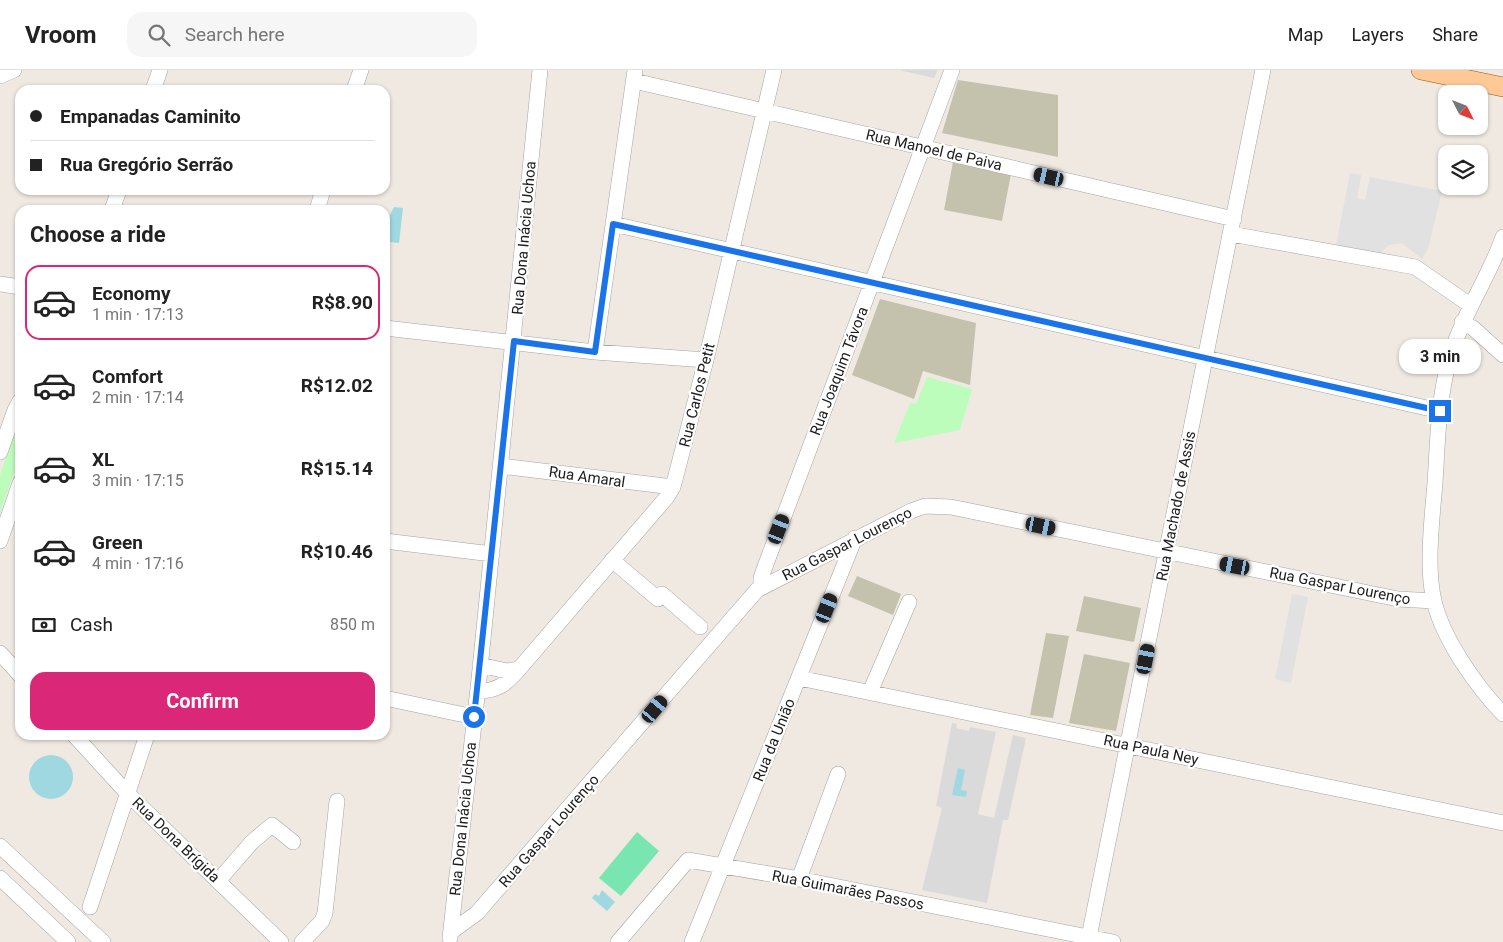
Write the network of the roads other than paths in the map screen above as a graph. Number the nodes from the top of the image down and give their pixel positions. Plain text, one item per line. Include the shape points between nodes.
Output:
1 (14, 70) edge
2 (160, 70) edge
3 (360, 70) edge
4 (540, 70) edge
5 (774, 70) edge
6 (952, 70) edge
7 (1263, 70) edge
8 (1421, 70) edge
9 (634, 75) edge
10 (0, 76) edge
11 (155, 85) edge
12 (356, 85) edge
13 (1503, 87) edge
14 (764, 111) junction
15 (922, 147) junction
16 (613, 224) junction
17 (1232, 227) junction
18 (1503, 237) edge
19 (731, 251) junction
20 (872, 283) junction
21 (0, 284) edge
22 (15, 286) edge
23 (1470, 305) junction
24 (1462, 322) junction
25 (390, 329) edge
26 (514, 341) junction
27 (595, 352) junction
28 (1503, 356) edge
29 (1206, 358) junction
30 (706, 360) junction
31 (15, 408) edge
32 (1440, 411) junction
33 (0, 452) edge
34 (501, 466) junction
35 (673, 487) junction
36 (15, 512) edge
37 (855, 538) junction
38 (0, 541) edge
39 (390, 542) edge
40 (1167, 552) junction
41 (492, 554) junction
42 (612, 560) junction
43 (761, 587) junction
44 (1434, 601) junction
45 (909, 602) dead end
46 (700, 627) dead end
47 (0, 653) edge
48 (480, 665) junction
49 (519, 669) junction
50 (15, 670) edge
51 (799, 678) junction
52 (478, 692) junction
53 (870, 692) junction
54 (390, 699) edge
55 (1503, 714) edge
56 (474, 717) junction
57 (79, 740) edge
58 (145, 740) edge
59 (1128, 745) junction
60 (838, 774) dead end
61 (128, 794) junction
62 (337, 801) dead end
63 (1503, 823) edge
64 (293, 842) dead end
65 (0, 846) edge
66 (724, 867) junction
67 (0, 878) edge
68 (799, 879) junction
69 (218, 881) junction
70 (454, 903) junction
71 (486, 904) junction
72 (90, 907) dead end
73 (450, 937) edge
74 (1089, 939) edge
75 (68, 942) edge
76 (104, 942) edge
77 (281, 942) edge
78 (302, 942) edge
79 (618, 942) edge
80 (692, 942) edge
81 (1113, 942) edge

1 - 10 street
2 - 11 street
3 - 12 street
4 - 26 street, Rua Dona Inácia Uchoa
5 - 14 street, Rua Carlos Petit
6 - 15 street, Rua Joaquim Távora
7 - 17 street, Rua Machado de Assis
8 - 13 main road
9 - 14 street, Rua Manoel de Paiva
9 - 16 street
14 - 15 street, Rua Manoel de Paiva
14 - 19 street, Rua Carlos Petit
15 - 17 street, Rua Manoel de Paiva
15 - 20 street, Rua Joaquim Távora
16 - 19 street
16 - 27 street
17 - 23 street, Rua Manoel de Paiva via 1415,267
17 - 29 street, Rua Machado de Assis
18 - 23 street
19 - 20 street
19 - 30 street, Rua Carlos Petit
20 - 29 street
20 - 43 street, Rua Joaquim Távora via 766,564
21 - 22 street
23 - 24 street
24 - 28 street
24 - 32 street via 1445,371
25 - 26 street
26 - 27 street
26 - 34 street, Rua Dona Inácia Uchoa
27 - 30 street
29 - 32 street
29 - 40 street, Rua Machado de Assis
30 - 35 street, Rua Carlos Petit
31 - 33 street
32 - 44 street via 1432,537
34 - 35 street, Rua Amaral
34 - 41 street, Rua Dona Inácia Uchoa
35 - 42 street, Rua Carlos Petit
36 - 38 street
37 - 40 street, Rua Gaspar Lourenço via 911,510 939,506
37 - 43 street, Rua Gaspar Lourenço
37 - 51 street, Rua da União
39 - 41 street
40 - 44 street, Rua Gaspar Lourenço via 1398,599
40 - 59 street, Rua Machado de Assis
41 - 48 street, Rua Dona Inácia Uchoa
42 - 46 street via 658,599 662,594
42 - 49 street, Rua Carlos Petit
43 - 71 street, Rua Gaspar Lourenço
44 - 55 street via 1464,664
45 - 53 street
47 - 50 street
48 - 49 street via 507,671
48 - 52 street, Rua Dona Inácia Uchoa
49 - 52 street, Rua Carlos Petit via 501,687
51 - 53 street, Rua Paula Ney
51 - 66 street, Rua da União
52 - 56 street, Rua Dona Inácia Uchoa
53 - 59 street, Rua Paula Ney
54 - 56 street
56 - 70 street, Rua Dona Inácia Uchoa
57 - 61 street, Rua Dona Brígida
58 - 61 street
59 - 63 street, Rua Paula Ney
59 - 74 street, Rua Machado de Assis
60 - 68 street
61 - 69 street, Rua Dona Brígida
61 - 72 street
62 - 78 street via 325,913
64 - 69 street via 272,825 252,842
65 - 76 street
66 - 68 street, Rua Guimarães Passos
66 - 79 street, Rua Guimarães Passos via 688,860
66 - 80 street, Rua da União
67 - 75 street
68 - 74 street, Rua Guimarães Passos
69 - 77 street, Rua Dona Brígida
70 - 71 street via 469,906
70 - 73 street, Rua Dona Inácia Uchoa
71 - 73 street, Rua Gaspar Lourenço
74 - 81 street, Rua Guimarães Passos

